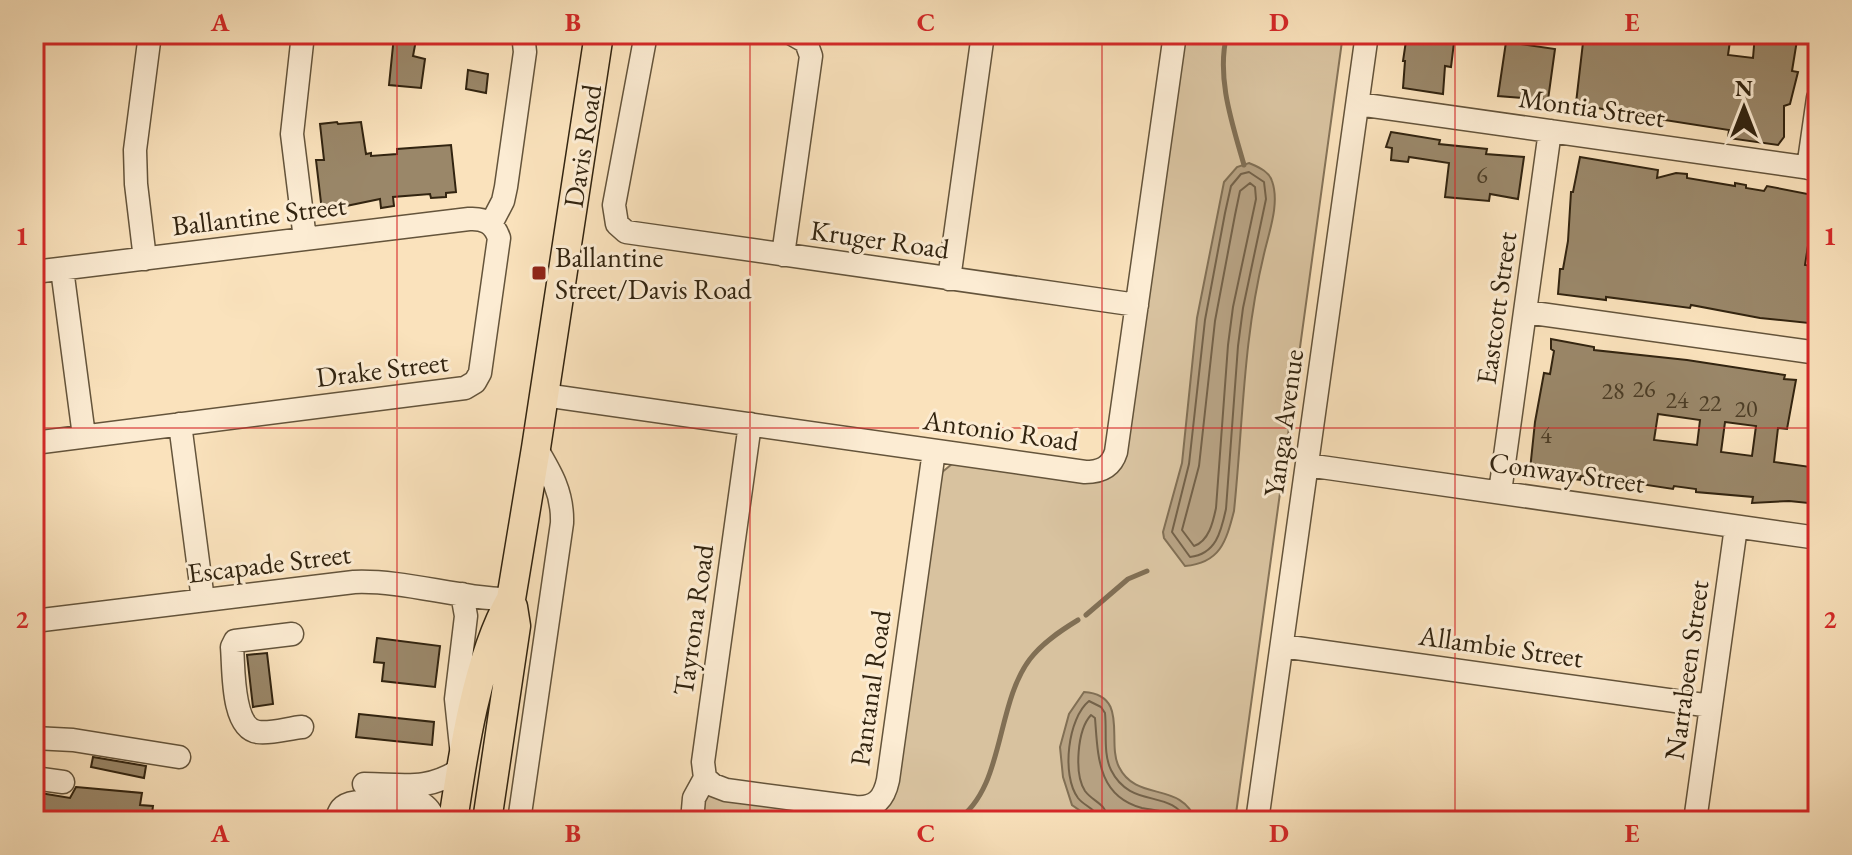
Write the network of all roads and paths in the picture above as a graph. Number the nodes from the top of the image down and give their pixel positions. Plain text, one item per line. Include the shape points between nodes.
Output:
1 (150, 34) edge
2 (303, 34) edge
3 (523, 34) edge
4 (599, 34) edge
5 (646, 34) edge
6 (792, 34) edge
7 (983, 34) edge
8 (1175, 34) edge
9 (1367, 34) edge
10 (1818, 98) edge
11 (1358, 104) junction
12 (1550, 131) junction
13 (1813, 168) edge
14 (491, 224) junction
15 (305, 239) junction
16 (783, 255) junction
17 (145, 259) junction
18 (62, 269) junction
19 (34, 272) edge
20 (949, 279) junction
21 (1137, 305) junction
22 (1526, 312) junction
23 (1818, 353) edge
24 (544, 395) junction
25 (180, 424) junction
26 (750, 424) junction
27 (84, 436) junction
28 (34, 443) edge
29 (536, 448) junction
30 (934, 451) junction
31 (1307, 465) junction
32 (1500, 492) junction
33 (1736, 527) junction
34 (1818, 538) edge
35 (462, 594) junction
36 (511, 599) junction
37 (203, 600) junction
38 (34, 621) edge
39 (292, 634) dead end
40 (1282, 646) junction
41 (1711, 706) junction
42 (302, 727) dead end
43 (34, 738) edge
44 (179, 757) dead end
45 (462, 762) junction
46 (34, 778) edge
47 (705, 778) junction
48 (63, 782) dead end
49 (341, 813) edge
50 (395, 821) edge
51 (406, 821) edge
52 (434, 821) edge
53 (453, 821) edge
54 (487, 821) edge
55 (519, 821) edge
56 (692, 821) edge
57 (1257, 821) edge
58 (1695, 821) edge

1 - 17 street via 135,150
2 - 15 street via 292,134
3 - 14 street, Drake Street via 506,187
4 - 24 main road, Davis Road
5 - 16 street, Kruger Road via 615,199 617,224 636,235
6 - 16 street via 806,42 811,56
7 - 20 street
8 - 21 street, Antonio Road
9 - 11 street, Yanga Avenue
10 - 13 street
11 - 12 street, Montia Street
11 - 31 street, Yanga Avenue
12 - 13 street, Montia Street
12 - 22 street, Eastcott Street
14 - 15 street, Ballantine Street via 469,219
14 - 25 street, Drake Street via 498,243 480,373 470,386
15 - 17 street, Ballantine Street
16 - 20 street, Kruger Road
17 - 18 street, Ballantine Street
18 - 19 street, Ballantine Street
18 - 27 street
20 - 21 street, Kruger Road
21 - 30 street, Antonio Road via 1116,452 1101,471
22 - 23 street
22 - 32 street, Eastcott Street
24 - 26 street, Antonio Road
24 - 29 main road, Davis Road
25 - 27 street, Drake Street
25 - 37 street
26 - 30 street, Antonio Road
26 - 47 street, Tayrona Road via 703,762
27 - 28 street, Drake Street
29 - 36 main road, Davis Road
29 - 55 street via 558,486 563,508
30 - 47 street, Pantanal Road via 882,798 855,807 726,790
31 - 32 street, Conway Street
31 - 40 street, Yanga Avenue
32 - 33 street, Conway Street
33 - 34 street, Conway Street
33 - 41 street, Narrabeen Street
35 - 36 street, Escapade Street
35 - 37 street, Escapade Street via 373,581
35 - 45 street via 466,616 456,699
36 - 45 main road, Davis Road via 497,629
36 - 54 main road, Davis Road via 516,626
37 - 38 street, Escapade Street
39 - 42 street via 235,641 239,716 258,732
40 - 41 street, Allambie Street
40 - 57 street, Yanga Avenue
41 - 58 street, Narrabeen Street
43 - 44 street
45 - 52 street via 447,778 424,786 364,784 413,799 426,806
45 - 53 main road, Davis Road
46 - 48 street
47 - 56 street, Tayrona Road via 694,798
49 - 50 street
49 - 51 street via 364,802 400,813

